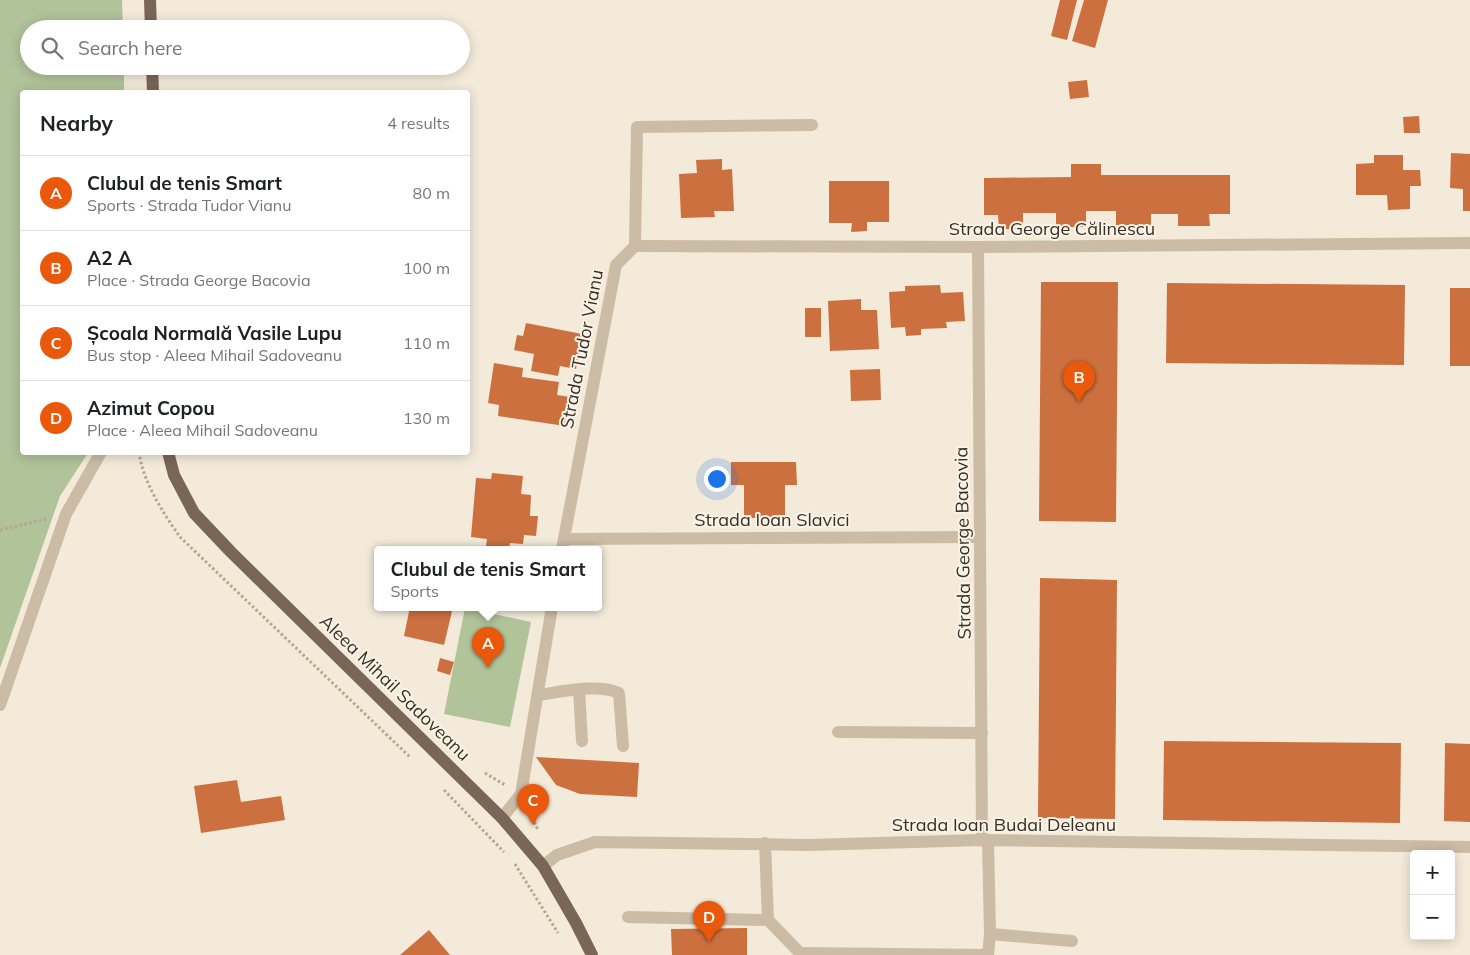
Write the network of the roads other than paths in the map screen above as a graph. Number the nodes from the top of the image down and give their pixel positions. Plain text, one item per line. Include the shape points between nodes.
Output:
1 (150, 0) edge
2 (151, 20) edge
3 (152, 75) edge
4 (153, 90) edge
5 (812, 125) dead end
6 (1470, 243) edge
7 (635, 246) junction
8 (978, 247) junction
9 (99, 455) edge
10 (169, 455) edge
11 (980, 537) junction
12 (563, 544) edge
13 (551, 611) edge
14 (579, 690) junction
15 (538, 695) junction
16 (0, 705) edge
17 (838, 732) dead end
18 (982, 733) junction
19 (582, 741) dead end
20 (623, 746) dead end
21 (502, 818) junction
22 (985, 840) junction
23 (765, 843) junction
24 (1470, 847) edge
25 (543, 866) junction
26 (628, 917) dead end
27 (768, 920) junction
28 (990, 934) junction
29 (1072, 941) dead end
30 (800, 954) edge
31 (592, 955) edge
32 (988, 955) edge

1 - 2 main road
3 - 4 main road
5 - 7 street via 637,126
6 - 8 street, Strada George Călinescu
7 - 8 street, Strada George Călinescu
7 - 12 street, Strada Tudor Vianu via 616,265
8 - 11 street, Strada George Bacovia
9 - 16 street via 66,514
10 - 21 main road, Aleea Mihail Sadoveanu via 174,475 194,513
11 - 12 street, Strada Ioan Slavici
11 - 18 street, Strada George Bacovia
13 - 15 street
14 - 15 street
14 - 19 street
14 - 20 street via 611,689 619,693
15 - 21 street via 521,794
17 - 18 street
18 - 22 street, Strada George Bacovia
21 - 25 main road, Aleea Mihail Sadoveanu
22 - 23 street, Strada Ioan Budai Deleanu via 809,845
22 - 24 street, Strada Ioan Budai Deleanu
22 - 28 street, Strada George Bacovia
23 - 25 street, Strada Ioan Budai Deleanu via 595,842 557,855
23 - 27 street
25 - 31 main road, Aleea Mihail Sadoveanu
26 - 27 street
27 - 30 street
28 - 29 street
28 - 32 street, Strada George Bacovia
30 - 32 street

